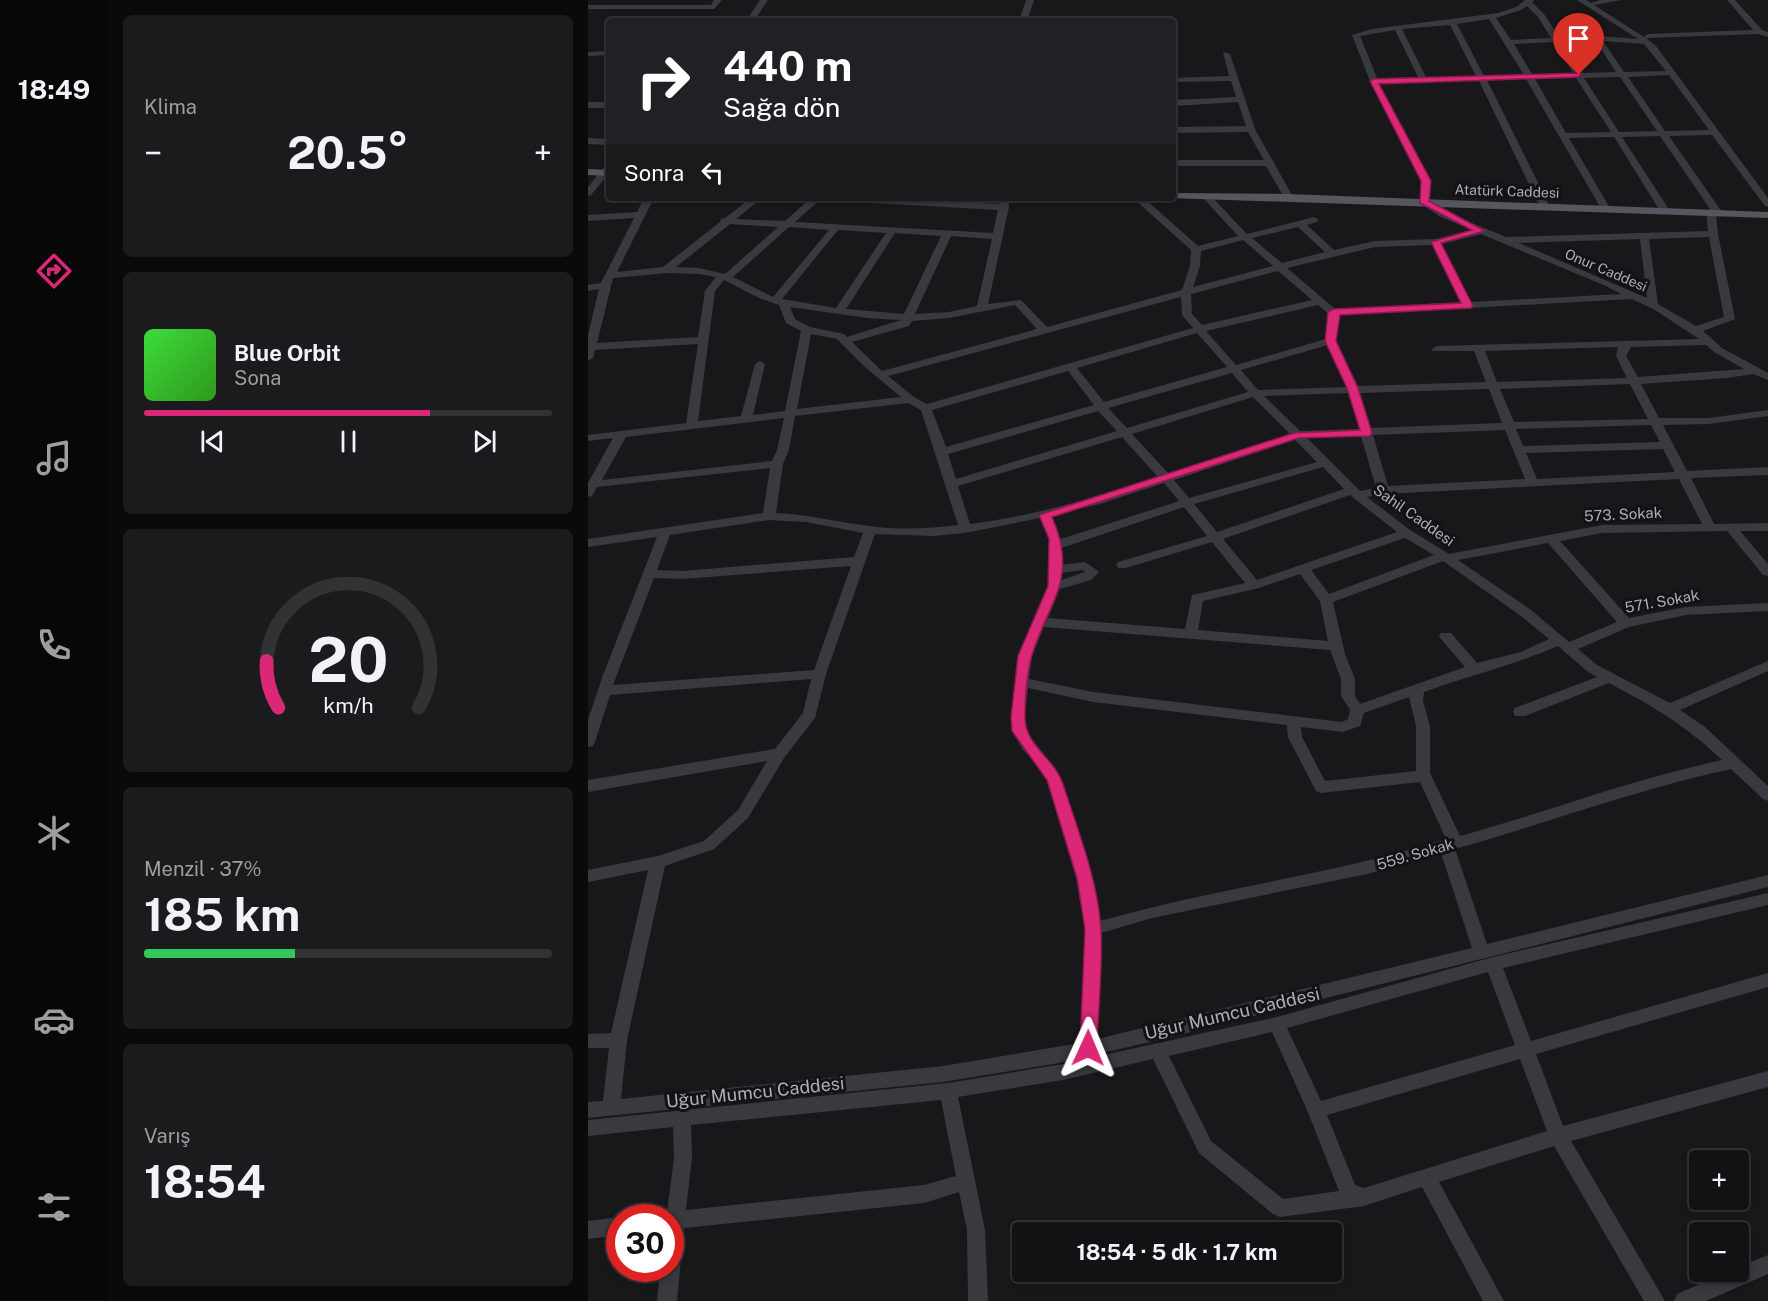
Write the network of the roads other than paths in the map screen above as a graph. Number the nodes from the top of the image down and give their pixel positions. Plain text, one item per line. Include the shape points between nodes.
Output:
1 (718, 0) edge
2 (764, 0) edge
3 (1030, 0) edge
4 (1581, 0) edge
5 (1617, 0) edge
6 (1731, 0) edge
7 (1530, 1) edge
8 (1592, 2) edge
9 (668, 4) edge
10 (589, 8) edge
11 (1491, 16) junction
12 (752, 18) edge
13 (1024, 18) edge
14 (1452, 22) junction
15 (1398, 29) junction
16 (1764, 34) edge
17 (1597, 38) junction
18 (1555, 39) junction
19 (1647, 39) junction
20 (1509, 42) junction
21 (606, 52) edge
22 (588, 54) edge
23 (1226, 54) dead end
24 (1670, 73) junction
25 (1622, 74) junction
26 (1579, 75) junction
27 (1529, 77) junction
28 (1233, 78) junction
29 (1482, 78) junction
30 (1176, 80) edge
31 (1423, 80) junction
32 (1374, 81) junction
33 (1241, 99) junction
34 (1176, 103) edge
35 (588, 105) edge
36 (606, 105) edge
37 (1251, 129) junction
38 (1176, 130) edge
39 (1714, 132) junction
40 (1664, 133) junction
41 (1614, 135) junction
42 (1564, 136) junction
43 (588, 141) edge
44 (606, 142) edge
45 (1176, 163) edge
46 (1269, 163) junction
47 (606, 171) edge
48 (588, 172) edge
49 (606, 172) edge
50 (1768, 191) edge
51 (588, 193) edge
52 (1176, 196) edge
53 (1207, 197) junction
54 (1288, 197) junction
55 (647, 201) edge
56 (753, 201) edge
57 (813, 201) edge
58 (963, 201) edge
59 (1141, 201) edge
60 (1005, 202) edge
61 (1425, 203) junction
62 (1768, 204) edge
63 (1545, 207) junction
64 (1606, 210) junction
65 (1665, 211) junction
66 (1714, 212) junction
67 (640, 215) junction
68 (1768, 215) edge
69 (588, 218) edge
70 (1314, 220) dead end
71 (724, 221) junction
72 (1300, 223) junction
73 (785, 225) junction
74 (835, 228) junction
75 (892, 231) junction
76 (1480, 231) junction
77 (947, 234) junction
78 (1713, 234) junction
79 (1644, 235) junction
80 (995, 236) junction
81 (1245, 237) junction
82 (1505, 240) junction
83 (1436, 242) junction
84 (1196, 249) junction
85 (1332, 253) junction
86 (1280, 267) junction
87 (667, 269) junction
88 (724, 277) junction
89 (607, 281) junction
90 (588, 288) edge
91 (1185, 291) junction
92 (1632, 296) junction
93 (780, 301) junction
94 (1320, 301) junction
95 (1653, 305) junction
96 (1467, 306) junction
97 (982, 307) junction
98 (840, 310) junction
99 (1334, 312) junction
100 (910, 317) junction
101 (592, 323) edge
102 (1200, 329) junction
103 (807, 330) junction
104 (1044, 330) junction
105 (1695, 330) junction
106 (703, 340) junction
107 (846, 341) junction
108 (1331, 341) junction
109 (1708, 342) junction
110 (1628, 344) junction
111 (1478, 348) junction
112 (1437, 349) dead end
113 (589, 353) edge
114 (760, 364) dead end
115 (1070, 366) junction
116 (1232, 368) junction
117 (1755, 370) junction
118 (882, 374) junction
119 (1768, 377) edge
120 (1634, 381) junction
121 (1494, 383) junction
122 (1353, 388) junction
123 (1255, 393) junction
124 (910, 399) junction
125 (926, 408) junction
126 (1102, 408) junction
127 (1768, 413) edge
128 (790, 414) junction
129 (746, 419) junction
130 (1654, 421) junction
131 (692, 424) junction
132 (1508, 427) junction
133 (1125, 432) junction
134 (1366, 433) junction
135 (621, 435) junction
136 (1298, 435) junction
137 (588, 438) edge
138 (1667, 445) junction
139 (1518, 450) junction
140 (942, 452) junction
141 (1325, 463) junction
142 (777, 464) junction
143 (1768, 471) edge
144 (1683, 477) junction
145 (1166, 478) junction
146 (1532, 482) junction
147 (952, 484) junction
148 (591, 489) edge
149 (1383, 490) junction
150 (1355, 493) junction
151 (1185, 503) junction
152 (1045, 515) junction
153 (769, 516) junction
154 (1710, 527) junction
155 (1730, 527) junction
156 (1768, 527) edge
157 (965, 529) junction
158 (666, 530) junction
159 (870, 530) junction
160 (1406, 533) junction
161 (1216, 537) junction
162 (1551, 539) junction
163 (588, 543) edge
164 (1056, 545) junction
165 (1445, 557) junction
166 (859, 561) junction
167 (1122, 565) dead end
168 (1303, 569) junction
169 (1055, 570) junction
170 (1768, 572) edge
171 (650, 574) junction
172 (1254, 585) junction
173 (1055, 586) junction
174 (1326, 600) junction
175 (1768, 607) edge
176 (1039, 622) junction
177 (1626, 623) junction
178 (1191, 634) junction
179 (1446, 636) dead end
180 (1562, 645) junction
181 (1336, 646) junction
182 (1768, 666) edge
183 (1474, 669) junction
184 (819, 674) junction
185 (1610, 677) junction
186 (1022, 682) junction
187 (1417, 689) junction
188 (605, 691) junction
189 (1669, 709) junction
190 (1357, 710) junction
191 (1520, 712) dead end
192 (1294, 721) junction
193 (588, 742) edge
194 (779, 754) junction
195 (1733, 763) junction
196 (1423, 776) junction
197 (588, 786) edge
198 (1768, 795) edge
199 (1450, 844) junction
200 (658, 862) junction
201 (588, 876) edge
202 (1768, 881) edge
203 (1768, 899) edge
204 (1093, 929) junction
205 (1487, 958) junction
206 (1768, 980) edge
207 (1277, 1024) junction
208 (618, 1040) junction
209 (588, 1041) edge
210 (1088, 1048) junction
211 (1158, 1051) junction
212 (1525, 1051) junction
213 (1768, 1079) edge
214 (948, 1091) junction
215 (611, 1107) junction
216 (588, 1110) edge
217 (1316, 1110) junction
218 (682, 1119) junction
219 (588, 1128) edge
220 (1558, 1136) junction
221 (1427, 1178) junction
222 (965, 1182) junction
223 (1364, 1197) junction
224 (676, 1204) edge
225 (684, 1219) edge
226 (606, 1228) edge
227 (588, 1230) edge
228 (1768, 1264) edge
229 (669, 1282) edge
230 (667, 1301) edge
231 (978, 1301) edge
232 (1494, 1301) edge
233 (1655, 1301) edge
234 (1684, 1301) edge

1 - 9 street via 714,7
2 - 12 street
3 - 13 street
4 - 19 street
5 - 8 street
6 - 16 street
7 - 11 street
7 - 18 street
8 - 19 street
9 - 10 street
11 - 14 street
11 - 20 street
14 - 15 street
14 - 29 street
15 - 31 street
15 - 32 street via 1356,35
16 - 19 street
17 - 18 street
17 - 19 street
17 - 25 street
18 - 20 street
18 - 26 street
19 - 24 street
19 - 50 street via 1658,46
20 - 27 street
21 - 22 street
23 - 28 street
24 - 25 street
24 - 39 street
25 - 26 street
25 - 40 street
26 - 27 street
26 - 41 street
27 - 29 street
27 - 42 street
28 - 30 street
28 - 33 street
29 - 31 street
29 - 63 street
31 - 32 street
32 - 61 street via 1426,181
33 - 34 street
33 - 37 street
35 - 36 street
37 - 38 street
37 - 46 street
39 - 40 street
39 - 62 street
40 - 41 street
40 - 66 street
41 - 42 street
41 - 65 street
42 - 64 street
43 - 44 street
45 - 46 street
46 - 54 street
47 - 48 main road
49 - 51 street
52 - 53 main road, Atatürk Caddesi
53 - 54 main road, Atatürk Caddesi
53 - 81 street
54 - 61 main road, Atatürk Caddesi
55 - 67 street
56 - 71 street
57 - 73 street
58 - 60 street
59 - 84 street
60 - 80 street
61 - 63 main road, Atatürk Caddesi
61 - 76 street, Onur Caddesi
63 - 64 main road, Atatürk Caddesi
64 - 65 main road, Atatürk Caddesi
65 - 66 main road, Atatürk Caddesi
66 - 68 main road, Atatürk Caddesi
66 - 78 street
67 - 69 street
67 - 89 street
70 - 72 street
71 - 73 street
71 - 87 street
72 - 81 street
72 - 85 street
73 - 74 street
73 - 88 street
74 - 75 street
74 - 93 street
75 - 77 street
75 - 98 street
76 - 82 street, Onur Caddesi
76 - 83 street
77 - 80 street
77 - 100 street
78 - 79 street
78 - 105 street via 1730,319
79 - 82 street
79 - 95 street
80 - 97 street
81 - 84 street
81 - 86 street
82 - 92 street, Onur Caddesi
83 - 85 street via 1375,244
83 - 96 street
84 - 91 street, Sahil Caddesi
85 - 86 street
86 - 91 street
86 - 94 street
87 - 88 street
87 - 89 street
88 - 93 street
88 - 106 street via 710,291
89 - 90 street
89 - 101 street
91 - 102 street, Sahil Caddesi via 1186,315
91 - 104 street
92 - 95 street, Onur Caddesi
92 - 96 street
93 - 98 street
93 - 103 street via 790,321
94 - 99 street
94 - 102 street
95 - 105 street, Onur Caddesi
96 - 99 street
97 - 100 street via 950,315
97 - 104 street via 1017,302
98 - 100 street
99 - 108 street
100 - 107 street via 905,324 889,331
101 - 113 street
102 - 115 street
102 - 116 street, Sahil Caddesi
103 - 107 street via 840,336
103 - 128 street
104 - 118 street
105 - 109 street, Onur Caddesi
106 - 113 street
106 - 131 street
107 - 118 street
108 - 116 street
108 - 122 street
109 - 110 street
109 - 117 street, Onur Caddesi
110 - 111 street
110 - 120 street via 1621,356
111 - 112 street
111 - 121 street
114 - 129 street
115 - 125 street
115 - 126 street
116 - 123 street, Sahil Caddesi
116 - 126 street
117 - 119 street, Onur Caddesi
117 - 120 street
118 - 124 street
120 - 121 street
120 - 130 street
121 - 122 street
121 - 132 street
122 - 123 street
122 - 134 street
123 - 133 street
123 - 136 street, Sahil Caddesi
124 - 125 street
124 - 128 street
125 - 140 street
126 - 133 street
126 - 140 street
127 - 130 street via 1709,421
128 - 129 street
128 - 142 street
129 - 131 street
130 - 132 street
130 - 138 street
131 - 135 street
132 - 134 street
132 - 139 street
133 - 145 street
133 - 147 street
134 - 136 street
134 - 149 street
135 - 137 street
135 - 148 street
136 - 141 street, Sahil Caddesi
136 - 145 street
138 - 139 street
138 - 144 street
139 - 146 street
140 - 147 street
141 - 150 street, Sahil Caddesi
141 - 151 street
142 - 148 street
142 - 153 street
143 - 144 street
144 - 146 street
144 - 154 street
145 - 151 street
145 - 152 street
146 - 149 street
147 - 157 street
149 - 150 street
150 - 160 street, Sahil Caddesi
150 - 161 street
151 - 161 street
151 - 164 street
152 - 157 street
152 - 164 street
153 - 158 street
153 - 159 street via 806,518
154 - 155 street, 573. Sokak
154 - 162 street, 573. Sokak via 1602,529
155 - 156 street, 573. Sokak
155 - 170 street
157 - 159 street
158 - 163 street
158 - 171 street
159 - 166 street
160 - 165 street, Sahil Caddesi
160 - 168 street
161 - 167 street
161 - 172 street
162 - 165 street, 573. Sokak
162 - 177 street
164 - 169 street
165 - 174 street, 573. Sokak
165 - 180 street, Sahil Caddesi via 1526,613
166 - 171 street
166 - 184 street
168 - 172 street
168 - 174 street
169 - 173 street
169 - 173 street via 1085,566 1093,572
171 - 188 street
172 - 178 street via 1197,598
173 - 176 street
174 - 181 street
175 - 177 street, 571. Sokak via 1686,611
176 - 178 street
176 - 186 street via 1025,656
177 - 180 street, 571. Sokak
178 - 181 street
179 - 183 street
180 - 183 street, 571. Sokak
180 - 185 street, Sahil Caddesi
181 - 190 street via 1348,679 1348,696
182 - 189 street
183 - 187 street, 571. Sokak
184 - 188 street
184 - 194 street via 810,714
185 - 189 street, Sahil Caddesi
185 - 191 street
186 - 192 street via 1093,697
186 - 204 street via 1019,731 1054,780 1084,878
187 - 190 street, 571. Sokak
187 - 196 street via 1416,701 1424,726
188 - 193 street
189 - 195 street, Sahil Caddesi via 1700,731
190 - 192 street via 1355,722 1343,727
192 - 196 street via 1295,737 1321,787
194 - 197 street
194 - 200 street via 743,814 709,845
195 - 198 street, Sahil Caddesi
195 - 199 street, 559. Sokak via 1683,774
196 - 199 street
199 - 204 street, 559. Sokak via 1367,868 1152,912
199 - 205 street
200 - 201 street
200 - 208 street
202 - 205 street, Uğur Mumcu Caddesi
203 - 205 street, Uğur Mumcu Caddesi
204 - 210 street
205 - 207 street, Uğur Mumcu Caddesi
205 - 210 street, Uğur Mumcu Caddesi
205 - 212 street
206 - 212 street
207 - 211 street, Uğur Mumcu Caddesi
207 - 217 street
208 - 209 street
208 - 215 street
210 - 215 street, Uğur Mumcu Caddesi via 942,1074
211 - 214 street, Uğur Mumcu Caddesi
211 - 223 street via 1205,1147 1280,1208
212 - 217 street
212 - 220 street
213 - 220 street
214 - 218 street, Uğur Mumcu Caddesi
214 - 222 street
215 - 216 street, Uğur Mumcu Caddesi
217 - 223 street via 1348,1191
218 - 219 street, Uğur Mumcu Caddesi
218 - 224 street via 683,1158
220 - 221 street
220 - 233 street
221 - 223 street
221 - 232 street
222 - 225 street via 924,1194
222 - 231 street via 976,1230
226 - 227 street
228 - 234 street
229 - 230 street

